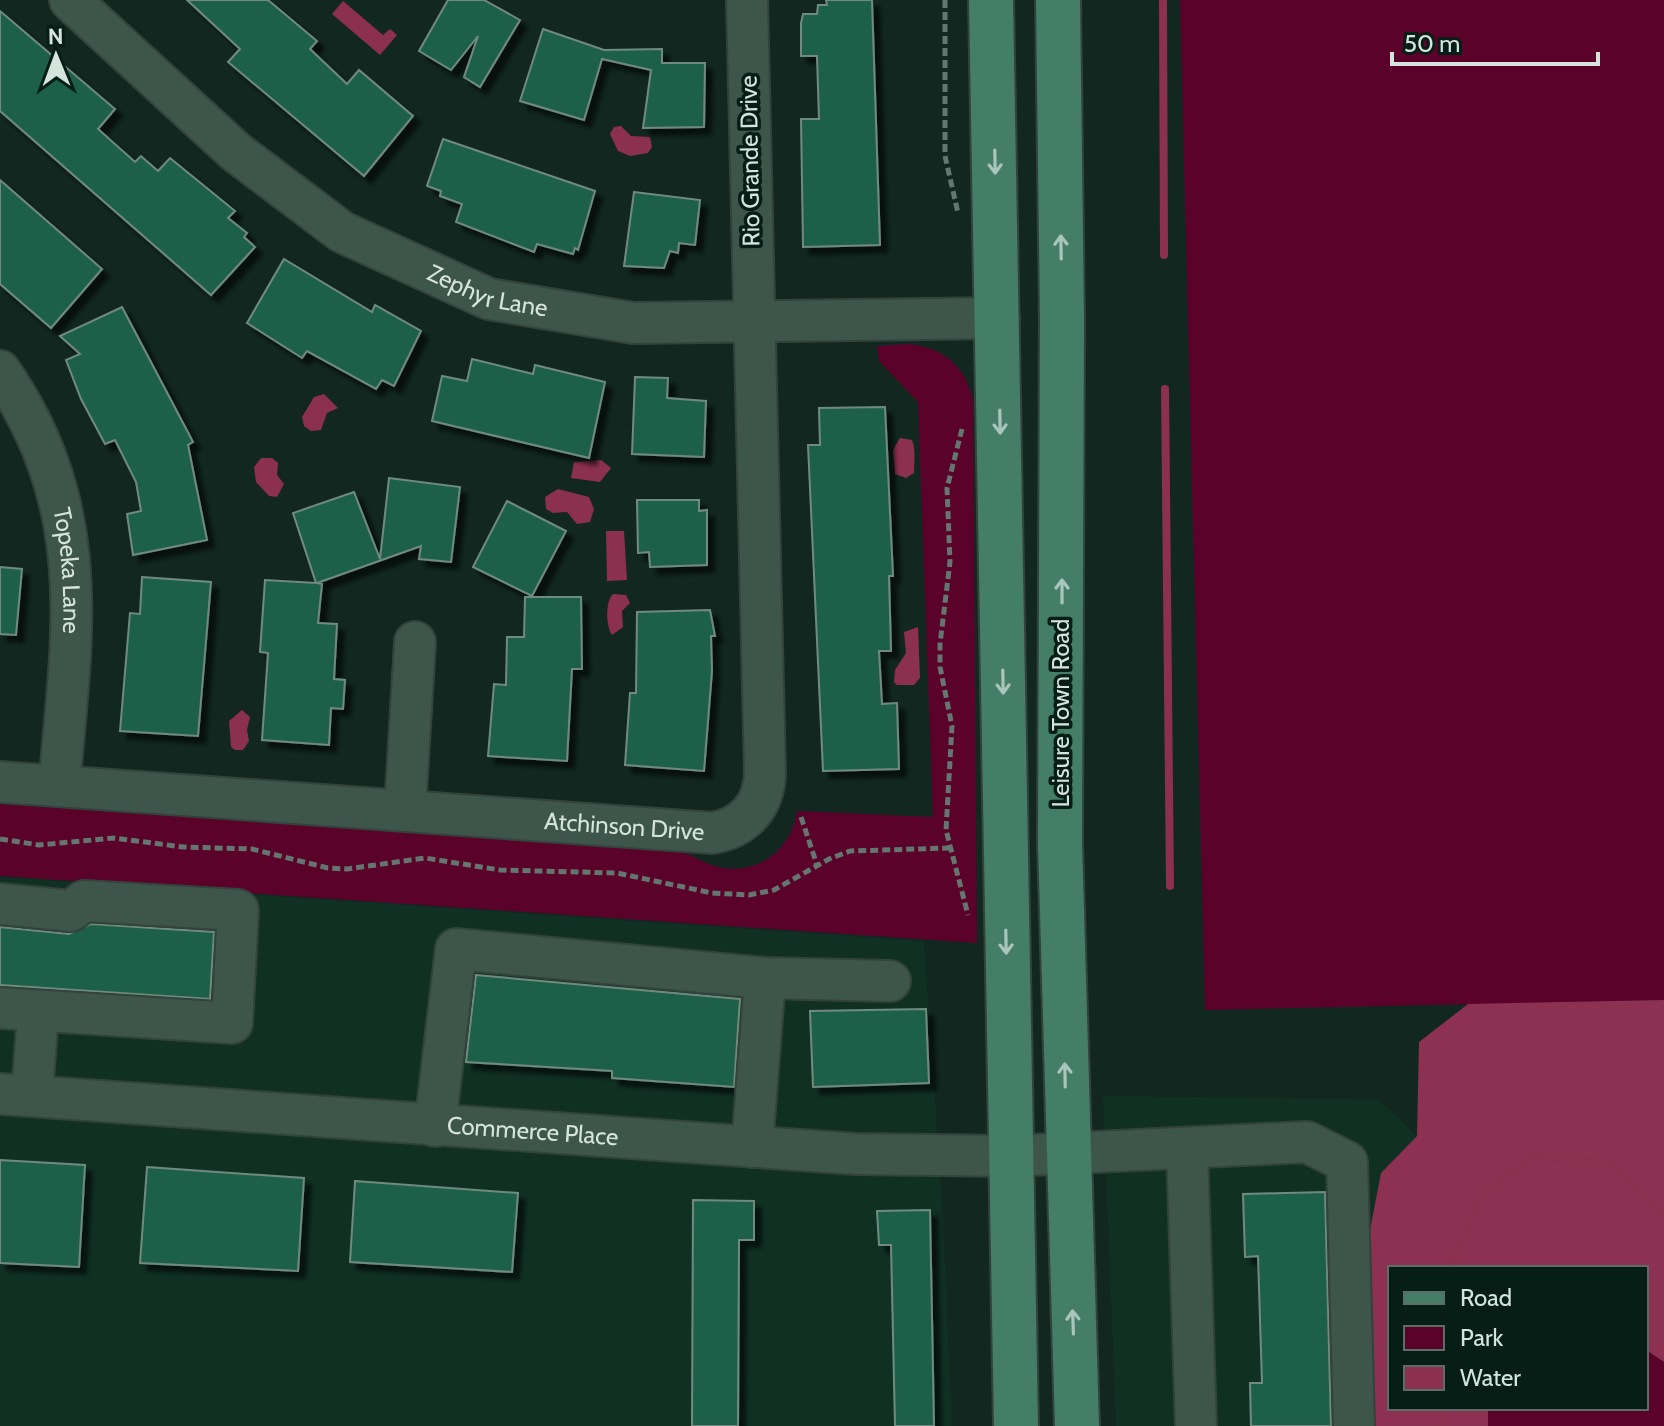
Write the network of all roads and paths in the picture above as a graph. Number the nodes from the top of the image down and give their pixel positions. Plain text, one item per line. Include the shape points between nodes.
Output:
1 (70, 0) edge
2 (747, 0) edge
3 (945, 0) edge
4 (991, 0) edge
5 (1058, 0) edge
6 (993, 64) junction
7 (960, 218) dead end
8 (999, 318) junction
9 (1062, 319) junction
10 (753, 323) junction
11 (0, 371) edge
12 (965, 423) dead end
13 (1063, 455) junction
14 (415, 642) dead end
15 (0, 782) edge
16 (59, 786) junction
17 (405, 810) junction
18 (801, 817) dead end
19 (0, 839) edge
20 (950, 848) junction
21 (817, 865) junction
22 (0, 904) edge
23 (968, 915) dead end
24 (765, 978) junction
25 (890, 981) dead end
26 (19, 1009) edge
27 (16, 1095) edge
28 (435, 1126) junction
29 (752, 1147) junction
30 (1187, 1149) junction
31 (1067, 1153) junction
32 (1009, 1156) junction
33 (1016, 1426) edge
34 (1077, 1426) edge
35 (1196, 1426) edge
36 (1354, 1426) edge

1 - 10 street, Zephyr Lane via 236,152 342,232 489,299 633,323
2 - 10 street, Rio Grande Drive
3 - 7 path via 945,156
4 - 6 main road
9 -> 5 main road, Leisure Town Road
6 -> 8 main road
6 - 9 main road via 1023,119 1028,289
8 - 10 street, Zephyr Lane
8 - 13 main road via 1034,341 1036,426
8 -> 32 main road
9 - 13 main road, Leisure Town Road
10 - 17 street, Atchinson Drive via 765,773 757,806 738,825 713,833
11 - 16 street, Topeka Lane via 50,460 66,518 72,623
12 - 20 path via 947,488 950,562 940,644 952,726 946,812
31 -> 13 main road, Leisure Town Road via 1060,843
14 - 17 street
15 - 16 street, Atchinson Drive
16 - 17 street, Atchinson Drive
18 - 21 path
19 - 21 path via 39,845 114,838 252,849 337,869 425,858 500,870 592,870 736,895 774,890
20 - 21 path via 850,851
20 - 23 path
22 - 26 street via 71,911 84,901 238,910 232,1023
24 - 25 street
24 - 28 street via 456,949
24 - 29 street
26 - 27 street
27 - 28 street, Commerce Place
28 - 29 street, Commerce Place
29 - 32 street, Commerce Place
30 - 31 street, Commerce Place
30 - 35 street
30 - 36 street, Commerce Place via 1307,1142 1347,1162
31 - 32 street, Commerce Place
34 -> 31 main road, Leisure Town Road
32 - 33 main road

